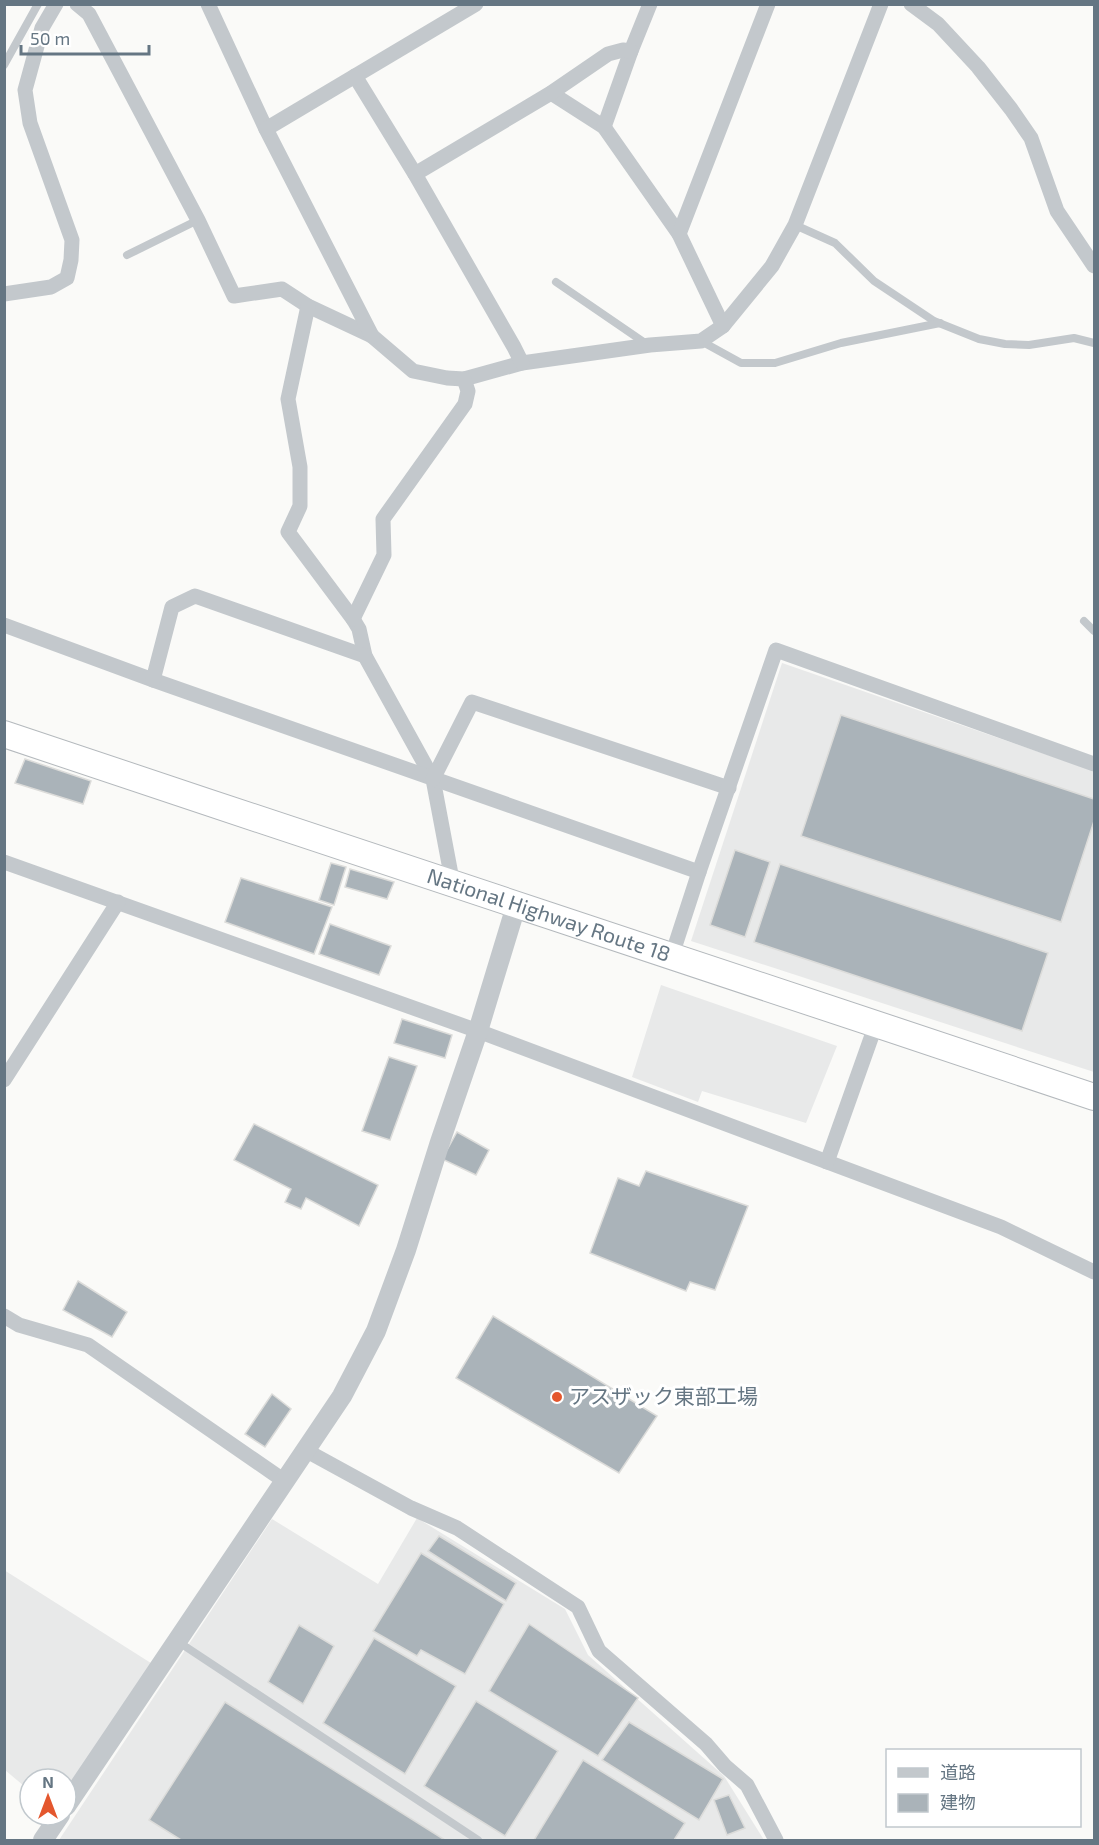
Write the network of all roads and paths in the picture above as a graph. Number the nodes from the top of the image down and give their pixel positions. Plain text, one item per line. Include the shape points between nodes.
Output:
1 (38, 4) edge
2 (56, 4) edge
3 (77, 4) edge
4 (208, 4) edge
5 (476, 4) edge
6 (650, 4) edge
7 (768, 4) edge
8 (881, 4) edge
9 (910, 4) edge
10 (631, 51) junction
11 (4, 64) edge
12 (356, 76) junction
13 (551, 93) junction
14 (604, 127) junction
15 (266, 129) junction
16 (415, 174) junction
17 (198, 220) junction
18 (795, 225) junction
19 (679, 234) junction
20 (127, 255) dead end
21 (1095, 266) edge
22 (556, 282) dead end
23 (4, 294) edge
24 (309, 306) junction
25 (940, 323) junction
26 (723, 326) junction
27 (372, 336) junction
28 (701, 341) junction
29 (1095, 343) edge
30 (650, 345) junction
31 (522, 363) junction
32 (464, 379) junction
33 (353, 619) junction
34 (1084, 621) dead end
35 (4, 625) edge
36 (1095, 631) edge
37 (365, 656) junction
38 (153, 680) junction
39 (4, 734) edge
40 (1095, 764) edge
41 (433, 779) junction
42 (729, 788) junction
43 (4, 862) edge
44 (699, 872) junction
45 (453, 885) junction
46 (118, 902) junction
47 (516, 906) junction
48 (672, 955) junction
49 (876, 1024) junction
50 (478, 1031) junction
51 (4, 1080) edge
52 (1095, 1097) edge
53 (827, 1162) junction
54 (1095, 1272) edge
55 (4, 1316) edge
56 (305, 1450) junction
57 (283, 1480) junction
58 (177, 1641) junction
59 (78, 1788) edge
60 (52, 1827) edge
61 (43, 1840) edge
62 (478, 1840) edge
63 (776, 1840) edge

1 - 11 lane
2 - 23 street via 42,28 25,90 30,123 72,240 71,260 67,278 51,287
3 - 17 street via 89,14
4 - 15 street
5 - 12 street
6 - 10 street
7 - 19 street
8 - 18 street
9 - 21 street via 938,24 1017,118 1031,138 1057,211
10 - 13 street via 608,54
10 - 14 street
12 - 15 street
12 - 16 street
13 - 14 street
13 - 16 street
14 - 19 street
15 - 27 street
16 - 31 street
17 - 20 lane
17 - 24 street via 234,296 282,289
18 - 25 lane via 835,243 874,281
18 - 26 street via 772,266
19 - 26 street
22 - 30 lane
24 - 27 street
24 - 33 street via 288,399 300,467 300,506 288,532
25 - 28 lane via 775,363 741,363
25 - 29 lane via 979,339 1005,344 1029,345 1074,338
26 - 28 street
27 - 32 street via 413,370
28 - 30 street
30 - 31 street
31 - 32 street
32 - 33 street via 468,391 465,404 383,519 384,555
33 - 37 street
34 - 36 lane
35 - 38 street
37 - 38 street via 195,596 172,607
37 - 41 street
38 - 41 street
39 - 45 highway, National Highway Route 18
40 - 42 street via 776,650
41 - 42 street via 472,702
41 - 44 street
41 - 45 street
42 - 44 street
43 - 46 street
44 - 48 street
45 - 47 highway, National Highway Route 18
46 - 50 street
46 - 51 street
47 - 48 highway, National Highway Route 18
47 - 50 street
48 - 49 highway, National Highway Route 18
49 - 52 highway, National Highway Route 18
49 - 53 street
50 - 53 street
50 - 56 street via 376,1331 342,1396
53 - 54 street via 1001,1227
55 - 57 street via 19,1325 88,1345
56 - 57 street
56 - 63 street via 411,1508 457,1528 578,1607 599,1651 747,1785
57 - 58 street
58 - 59 street
58 - 62 lane
60 - 61 street

